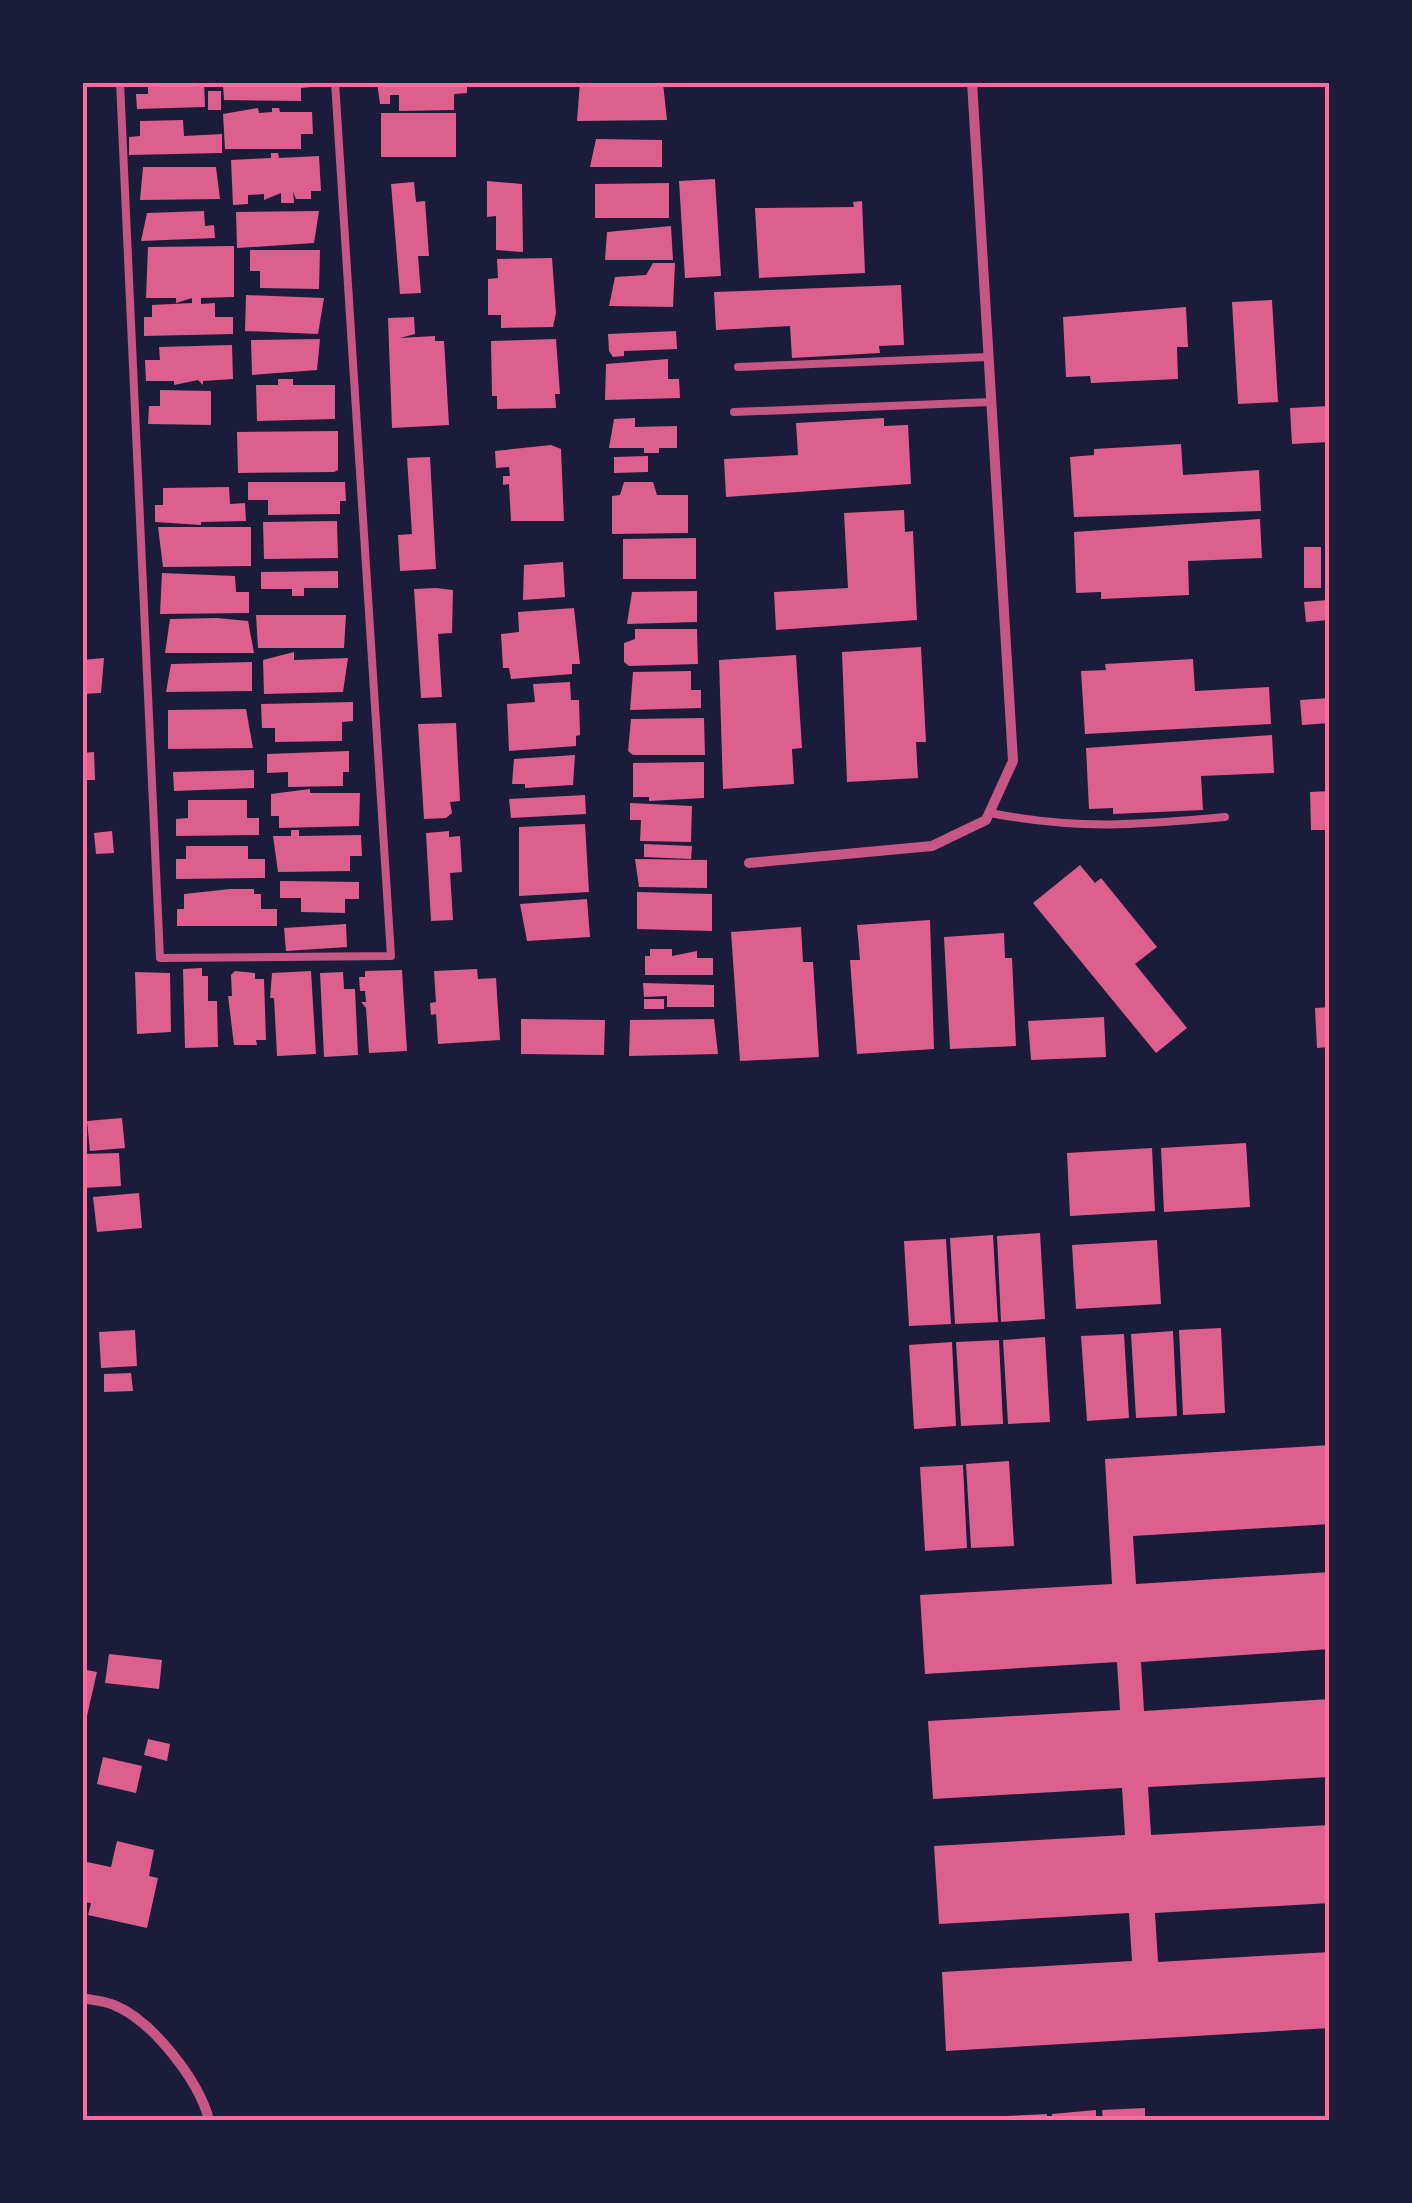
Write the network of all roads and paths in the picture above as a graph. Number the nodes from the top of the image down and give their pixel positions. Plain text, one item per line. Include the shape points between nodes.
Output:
1 (120, 82) edge
2 (335, 82) edge
3 (972, 82) edge
4 (988, 357) junction
5 (738, 367) dead end
6 (991, 402) junction
7 (734, 412) dead end
8 (988, 817) junction
9 (1225, 817) dead end
10 (749, 863) dead end
11 (82, 1998) edge
12 (210, 2120) edge

1 - 2 lane via 160,958 392,956
3 - 4 street
4 - 5 lane
4 - 6 street
6 - 7 lane
6 - 8 street via 1012,760
8 - 9 lane via 1115,827
8 - 10 street via 932,846
11 - 12 street via 115,2005 165,2043

